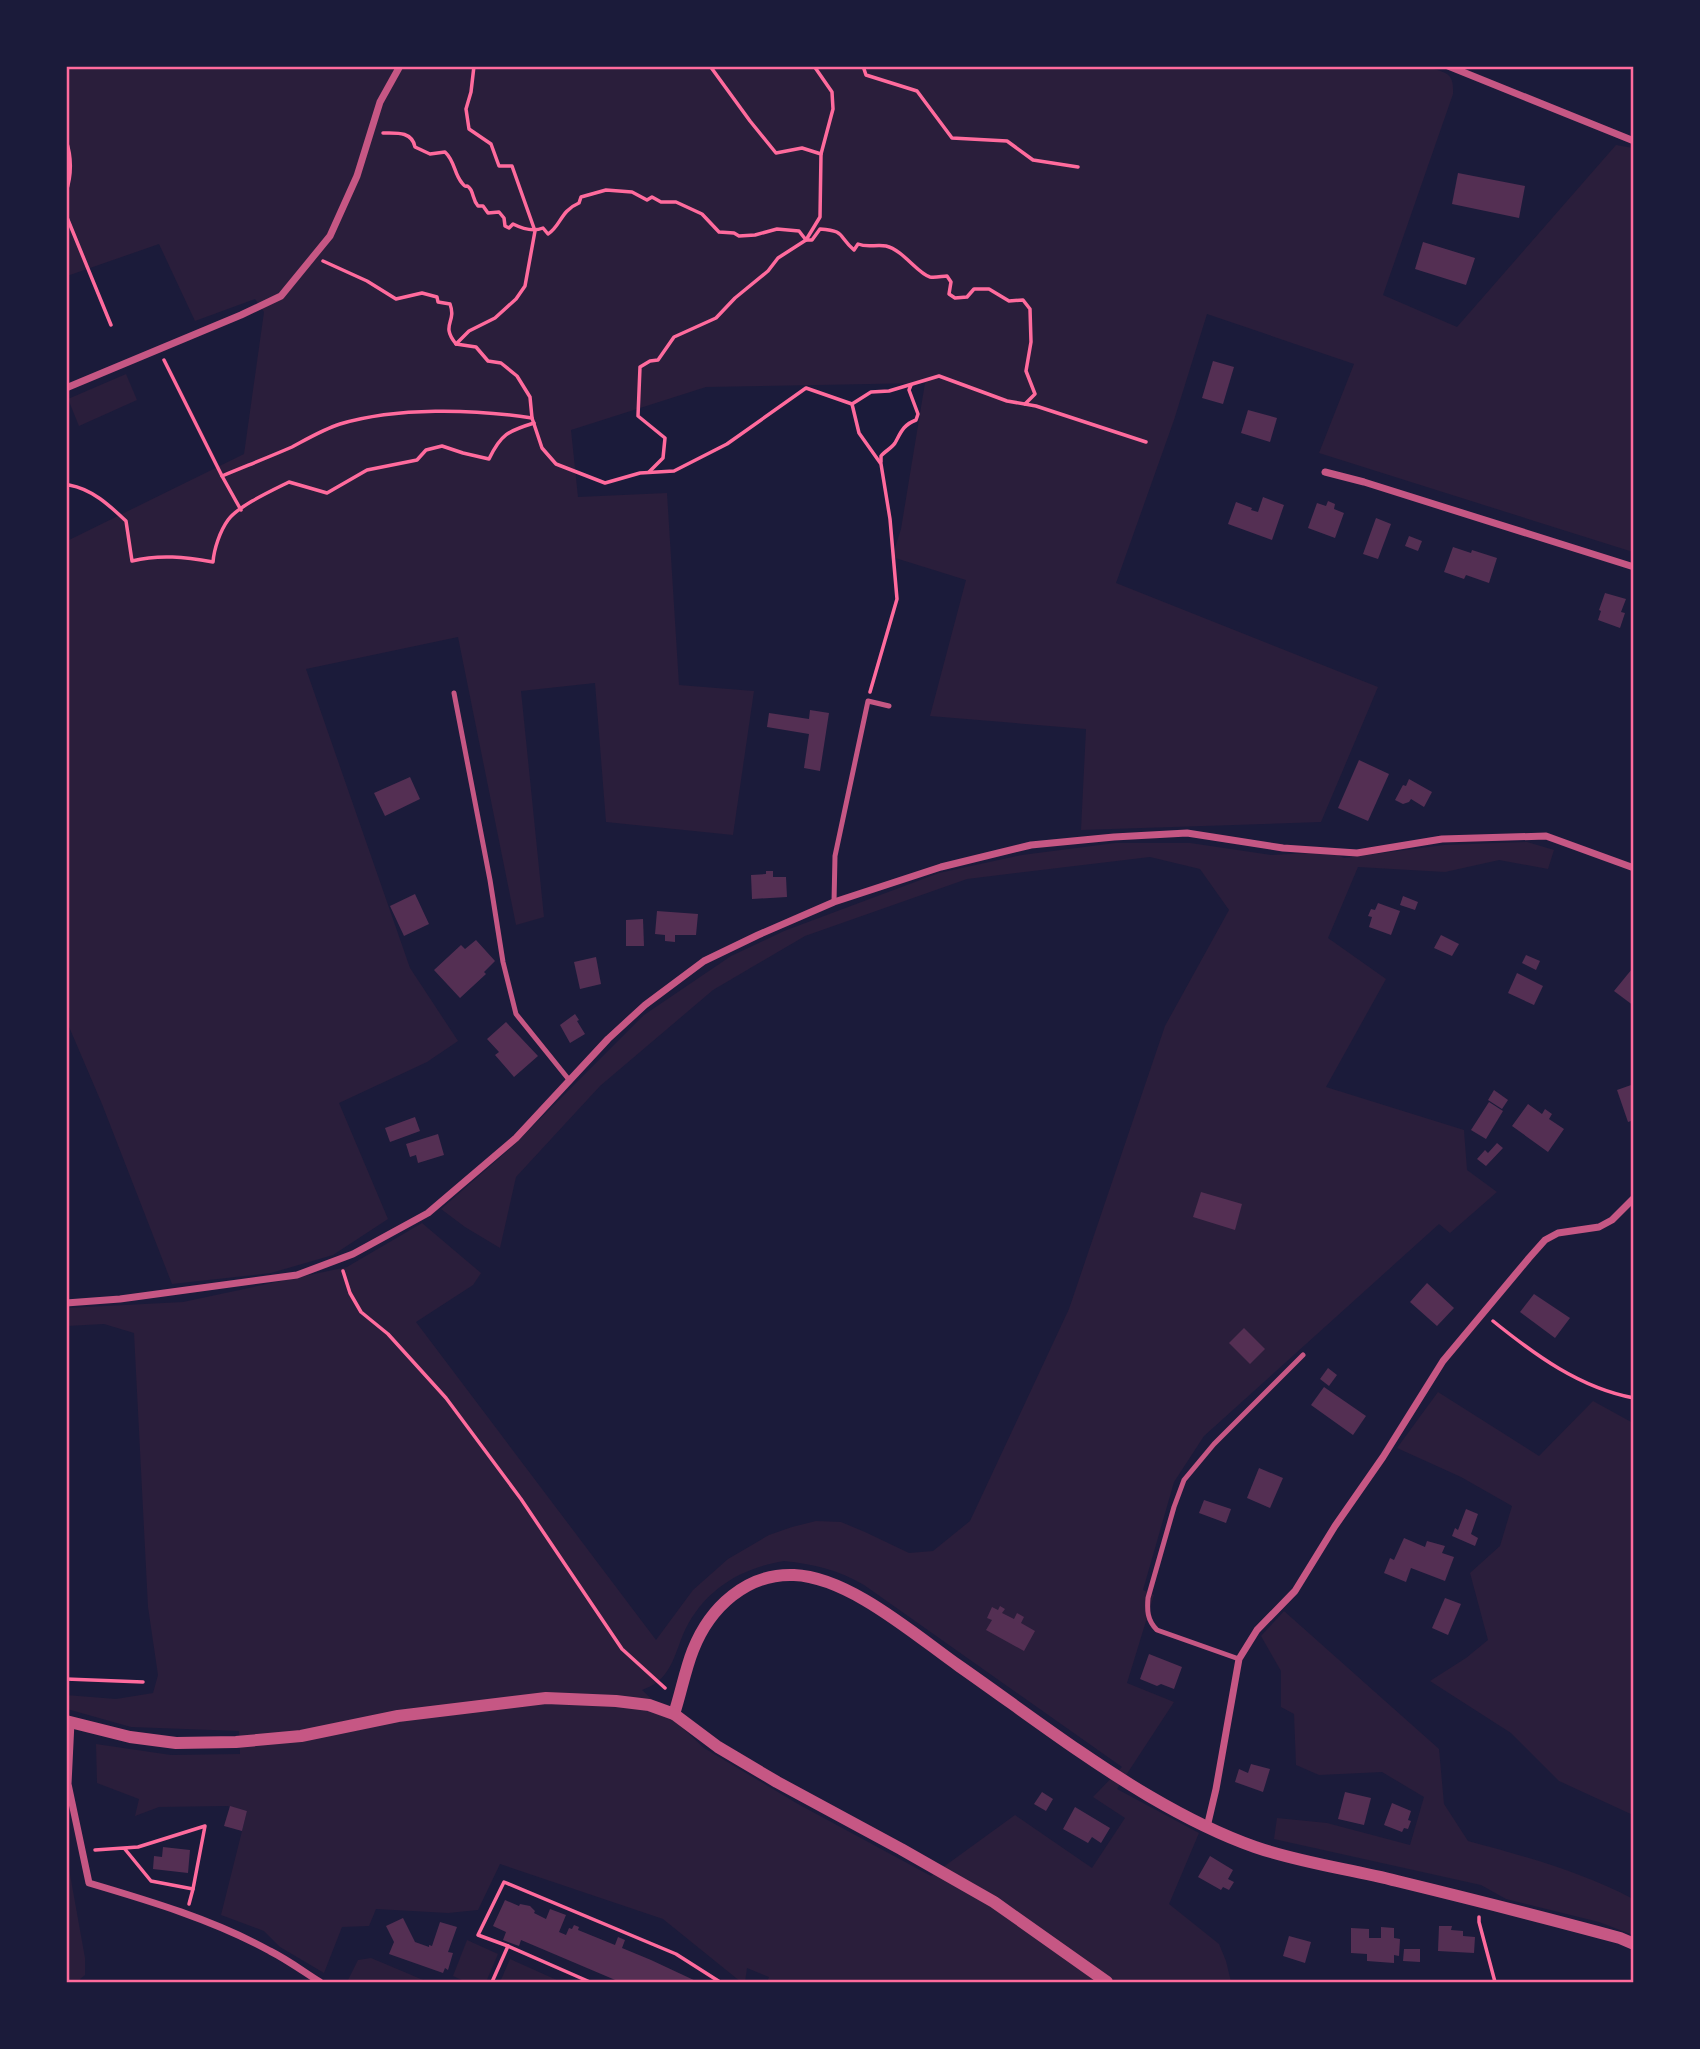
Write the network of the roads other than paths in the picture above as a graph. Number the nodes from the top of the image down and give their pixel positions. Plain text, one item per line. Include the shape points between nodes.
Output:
1 (400, 66) edge
2 (1448, 66) edge
3 (1633, 141) edge
4 (66, 388) edge
5 (1325, 471) dead end
6 (1633, 567) edge
7 (454, 693) dead end
8 (889, 706) dead end
9 (1633, 868) edge
10 (834, 902) junction
11 (570, 1081) junction
12 (1633, 1198) edge
13 (66, 1303) edge
14 (1303, 1355) dead end
15 (1239, 1659) junction
16 (674, 1714) junction
17 (69, 1722) edge
18 (1207, 1828) junction
19 (1633, 1944) edge
20 (320, 1983) edge
21 (1107, 1983) edge

1 - 4 street via 380,102 330,236 281,296
2 - 3 street
5 - 6 street
7 - 11 lane via 516,1014
8 - 10 lane via 868,701 835,856
9 - 10 street via 1546,836 1442,839 1357,853 1283,849 1186,833 1031,845 941,867
10 - 11 street via 704,961 645,1005
11 - 13 street via 516,1138 428,1213 353,1254 297,1275
12 - 15 street via 1599,1227 1558,1233 1545,1240 1443,1361 1295,1591 1257,1630
14 - 15 lane via 1184,1480 1148,1598 1147,1611 1157,1630
15 - 18 street
16 - 17 street via 649,1705 546,1698 398,1716 300,1736 224,1743 130,1737
16 - 18 street via 693,1650 727,1600 764,1578 811,1576 839,1586 881,1611 1101,1766
16 - 21 street via 777,1782 994,1902
17 - 20 street via 68,1784 89,1883 213,1924 271,1951
18 - 19 street via 1290,1857 1480,1901

